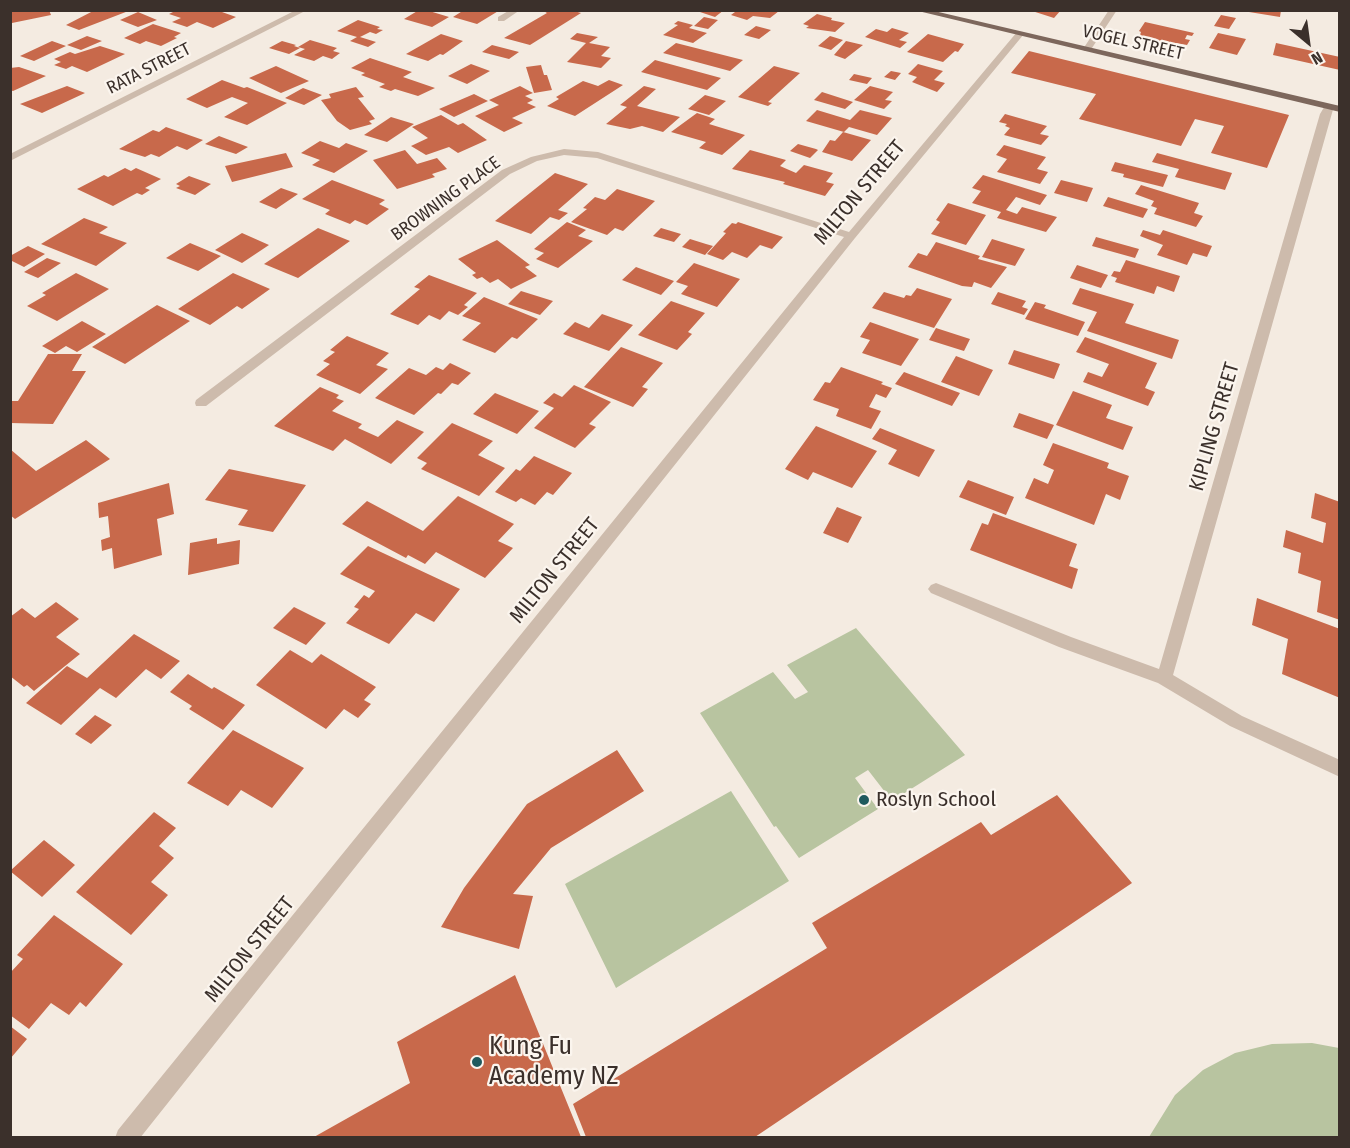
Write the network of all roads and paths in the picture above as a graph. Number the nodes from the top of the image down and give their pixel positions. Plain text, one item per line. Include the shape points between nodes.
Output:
1 (303, 10) edge
2 (516, 10) edge
3 (918, 10) edge
4 (1113, 10) edge
5 (501, 19) dead end
6 (1020, 34) junction
7 (1087, 49) junction
8 (1334, 108) edge
9 (10, 158) edge
10 (851, 236) junction
11 (201, 403) dead end
12 (936, 589) dead end
13 (1164, 678) junction
14 (1340, 769) edge
15 (126, 1137) edge

1 - 9 street, RATA STREET
2 - 5 street
3 - 6 main road, VOGEL STREET
4 - 7 street
6 - 7 main road, VOGEL STREET
6 - 10 street, MILTON STREET
7 - 8 main road, VOGEL STREET
8 - 13 street, KIPLING STREET via 1325,114
10 - 11 street, BROWNING PLACE via 597,155 564,152 534,159 506,172
10 - 15 street, MILTON STREET
12 - 13 street
13 - 14 street via 1236,721

